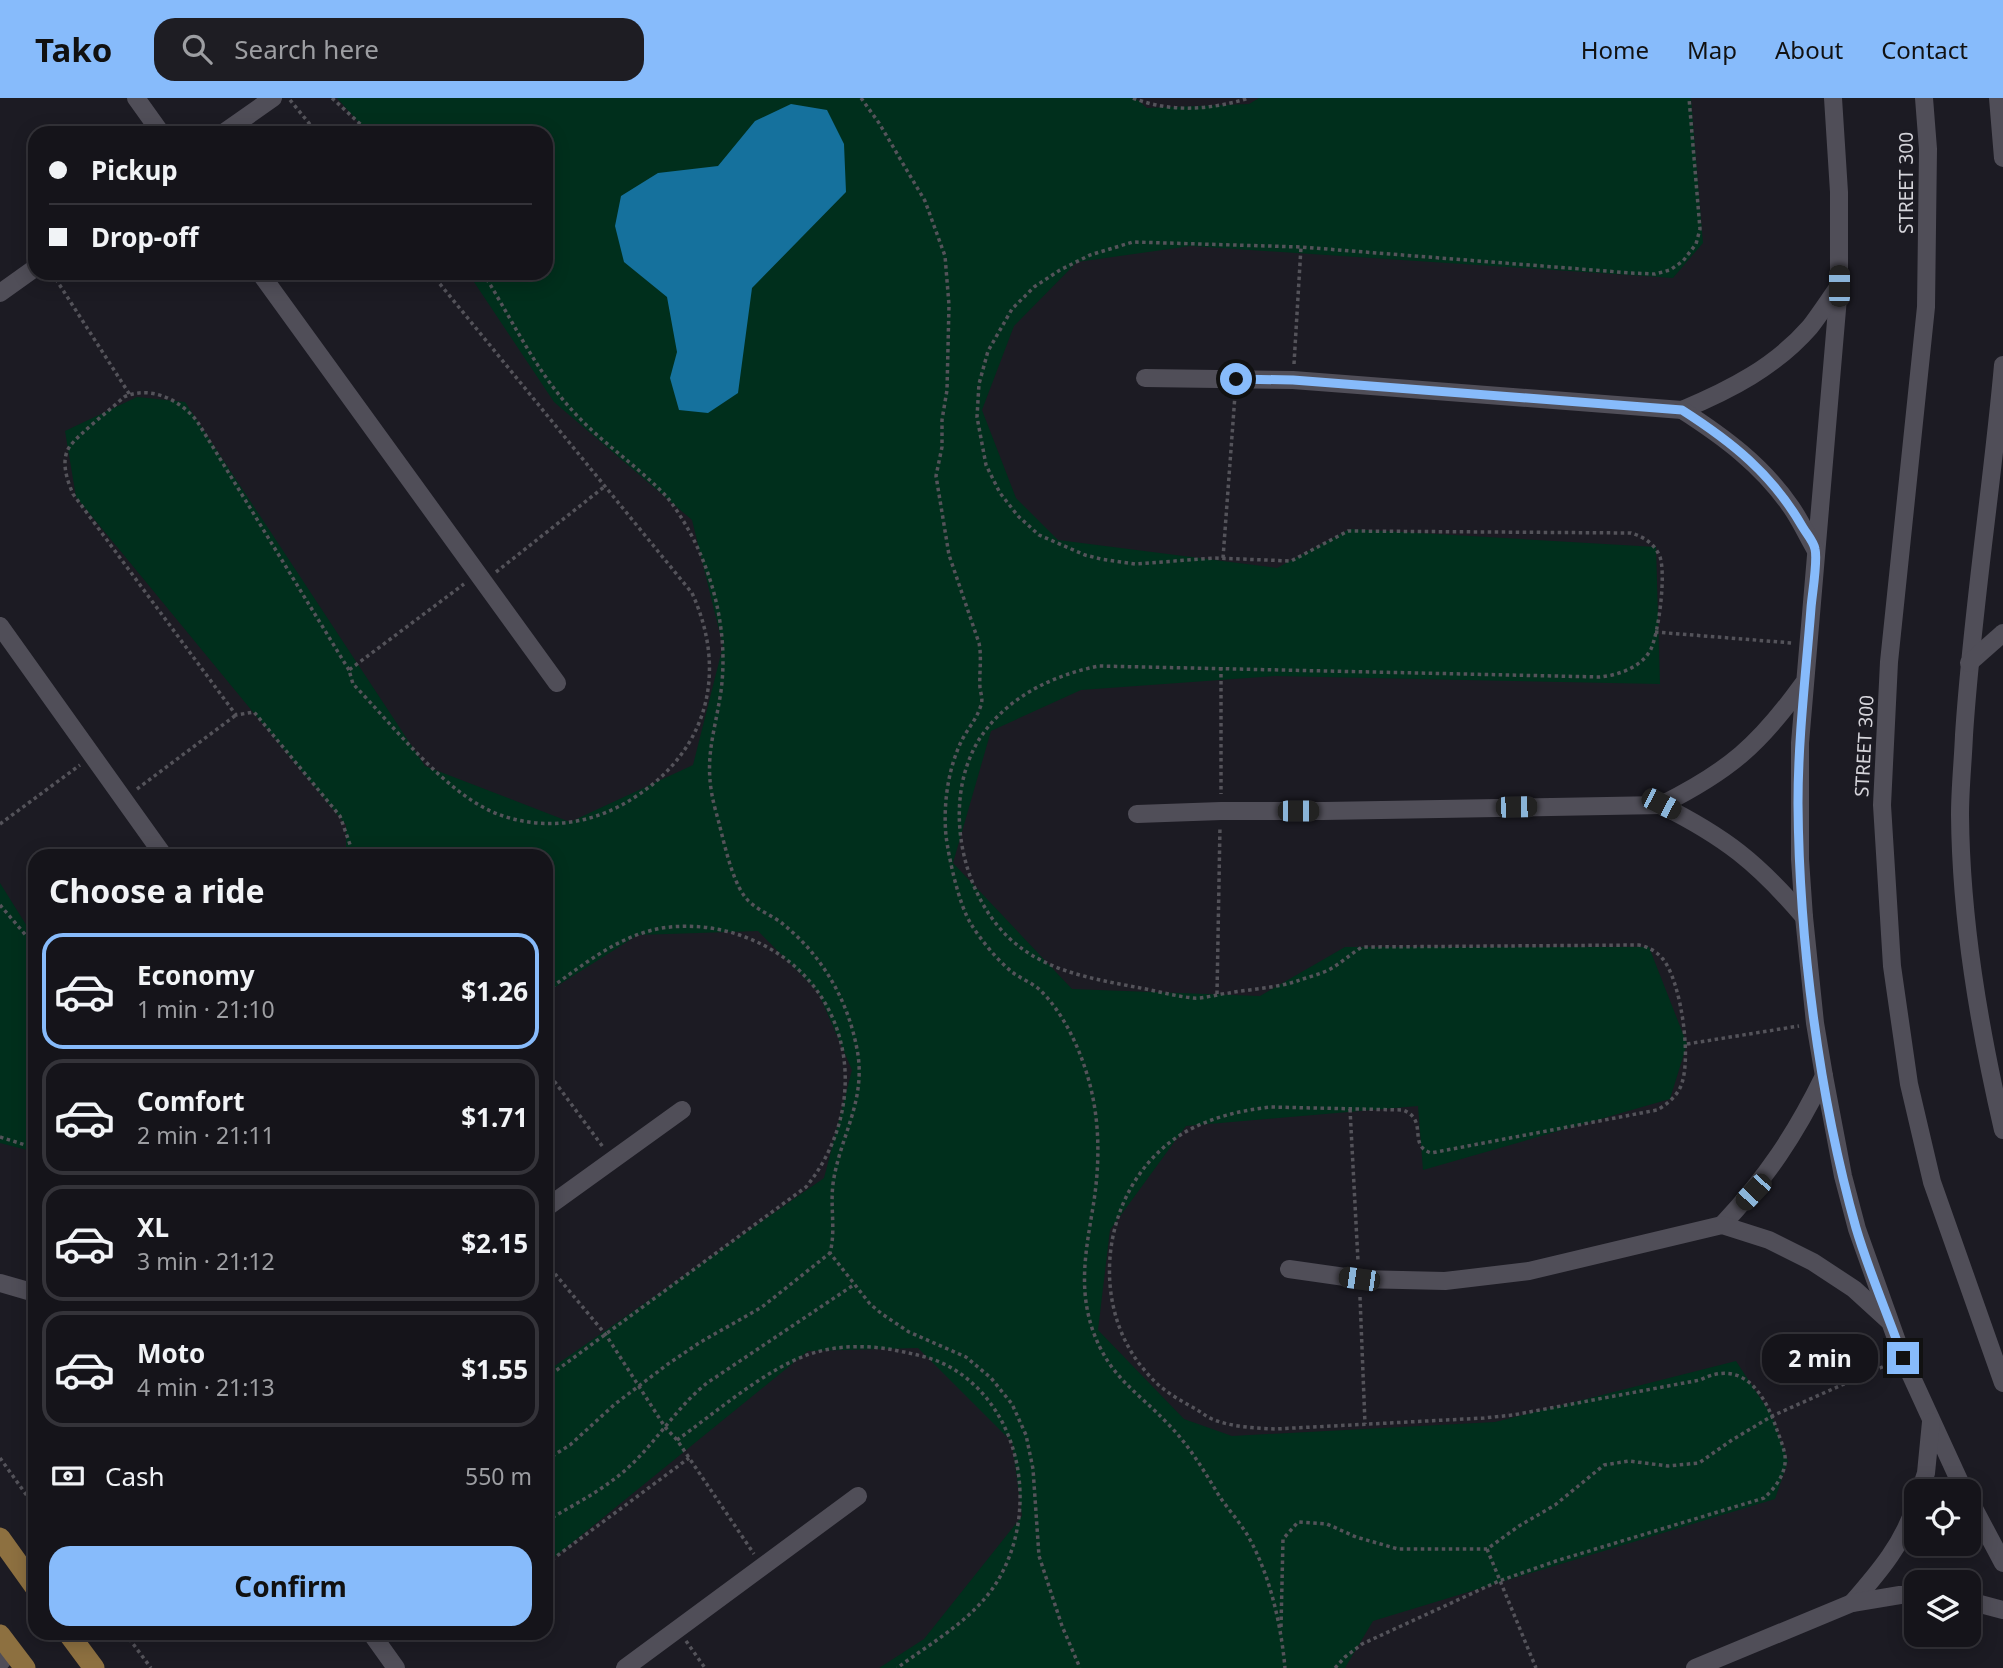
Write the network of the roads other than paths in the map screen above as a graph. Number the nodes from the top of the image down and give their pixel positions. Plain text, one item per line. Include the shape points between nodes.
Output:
1 (136, 98) edge
2 (273, 98) edge
3 (1833, 98) edge
4 (1924, 98) edge
5 (1998, 98) edge
6 (156, 126) edge
7 (233, 126) edge
8 (2003, 158) edge
9 (28, 273) edge
10 (265, 280) edge
11 (1839, 286) junction
12 (0, 293) edge
13 (2003, 365) edge
14 (1145, 378) dead end
15 (1682, 410) junction
16 (1998, 481) edge
17 (1815, 550) junction
18 (0, 626) edge
19 (2003, 633) edge
20 (1969, 663) junction
21 (557, 683) dead end
22 (1803, 684) junction
23 (1661, 804) junction
24 (1137, 814) dead end
25 (159, 849) edge
26 (1804, 917) junction
27 (1824, 1076) junction
28 (682, 1110) dead end
29 (2003, 1130) edge
30 (553, 1203) edge
31 (1722, 1225) junction
32 (1289, 1269) dead end
33 (0, 1283) edge
34 (28, 1291) edge
35 (1891, 1323) junction
36 (2003, 1382) edge
37 (1931, 1422) junction
38 (1924, 1479) edge
39 (1959, 1479) edge
40 (858, 1496) dead end
41 (1981, 1522) edge
42 (1904, 1532) edge
43 (0, 1538) edge
44 (2003, 1563) edge
45 (28, 1577) edge
46 (1904, 1595) edge
47 (1852, 1603) junction
48 (1981, 1604) edge
49 (2003, 1610) edge
50 (73, 1640) edge
51 (375, 1640) edge
52 (4, 1649) edge
53 (25, 1668) edge
54 (94, 1668) edge
55 (396, 1668) edge
56 (625, 1668) edge
57 (1695, 1668) edge

1 - 6 street
2 - 7 street
3 - 11 street
4 - 36 street, STREET 300 via 1928,149 1926,307 1889,662 1884,845 1892,965 1909,1084 1932,1182
5 - 8 street
9 - 12 street
10 - 21 street
11 - 15 street via 1809,328 1772,363 1729,390
11 - 17 street
13 - 16 street
14 - 15 street via 1293,380
15 - 17 street via 1723,436 1760,469 1791,507
16 - 20 street
17 - 22 street
18 - 25 street
19 - 20 street
20 - 29 street via 1960,814 1969,947
22 - 23 street via 1776,722 1742,756 1704,783
22 - 26 street via 1798,801
23 - 24 street
23 - 26 street via 1740,851
26 - 27 street
27 - 31 street via 1780,1156
27 - 35 street via 1857,1229
28 - 30 street
31 - 32 street via 1529,1270 1445,1280 1359,1279
31 - 35 street via 1769,1240 1814,1262 1854,1289
33 - 34 street
35 - 37 street
37 - 38 street
37 - 39 street
40 - 56 street
41 - 44 street
42 - 47 street via 1885,1565
43 - 45 main road
46 - 47 street
47 - 57 street
48 - 49 street
50 - 54 main road
51 - 55 street
52 - 53 main road

